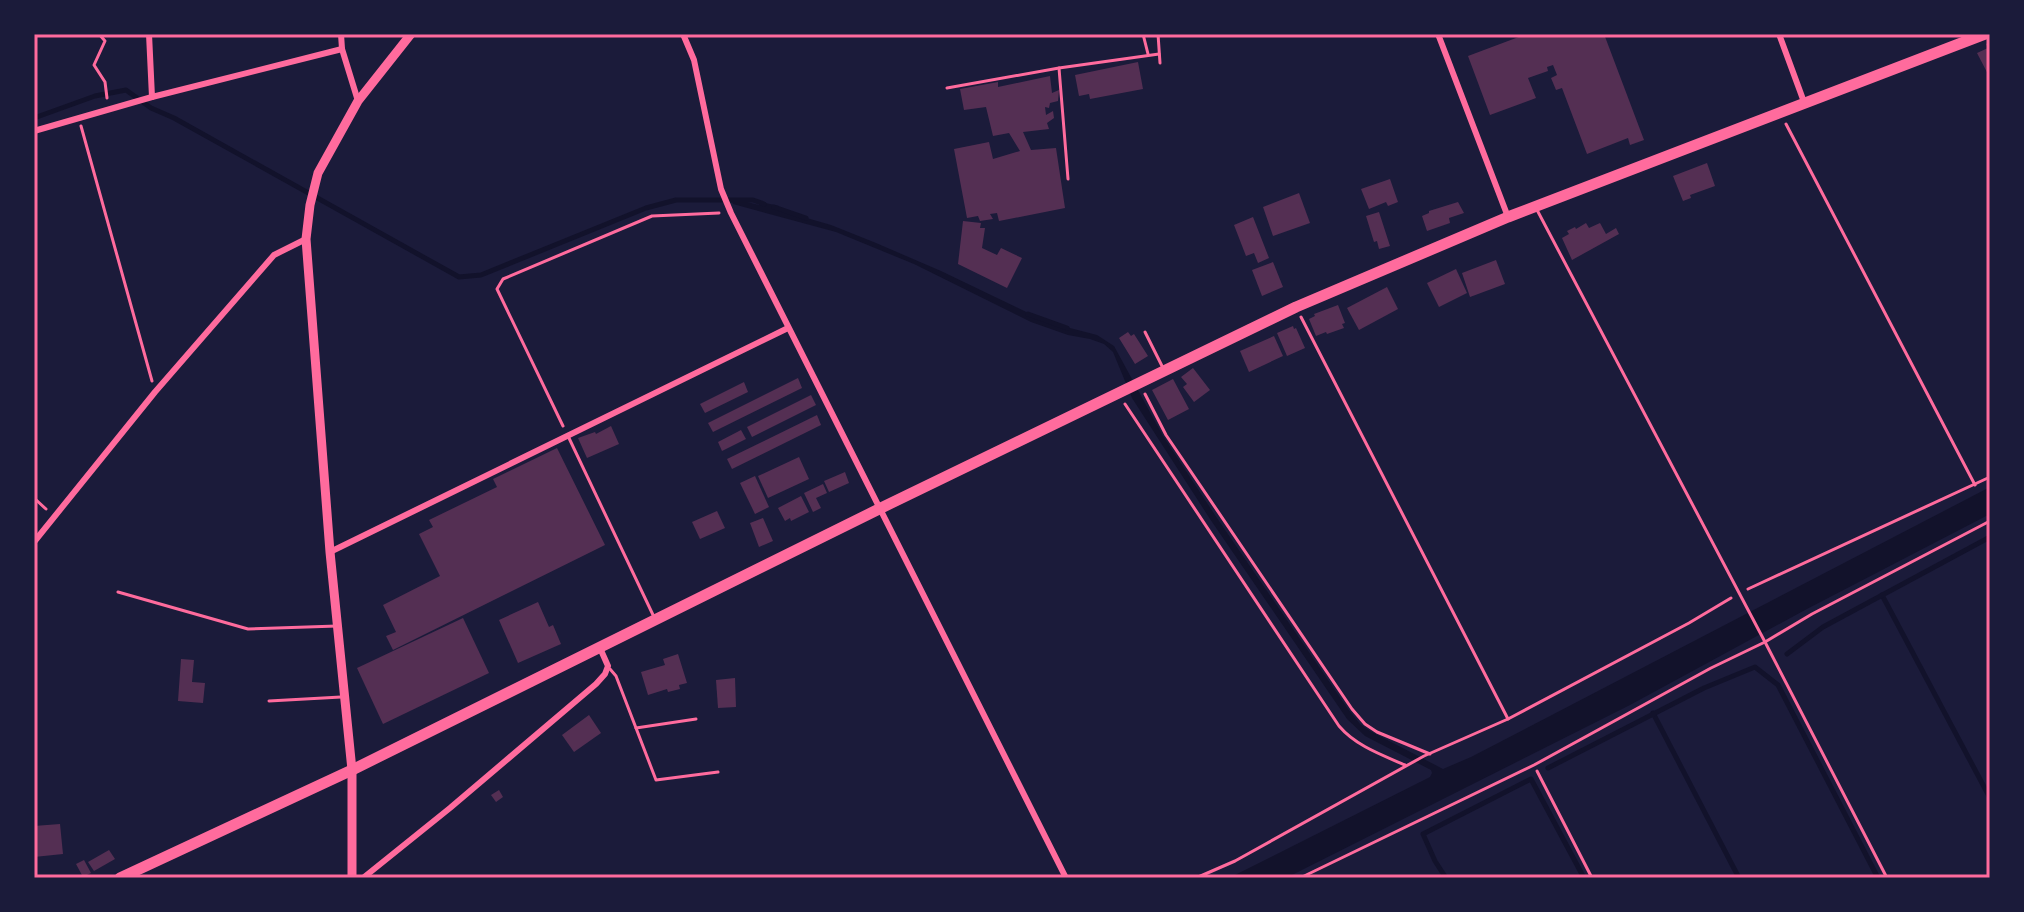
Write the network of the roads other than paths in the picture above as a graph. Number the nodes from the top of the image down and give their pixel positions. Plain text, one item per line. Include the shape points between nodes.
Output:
1 (149, 34) edge
2 (341, 34) edge
3 (411, 34) edge
4 (683, 34) edge
5 (1143, 34) edge
6 (1158, 34) edge
7 (1438, 34) edge
8 (1779, 34) edge
9 (1985, 34) edge
10 (342, 49) junction
11 (1159, 54) junction
12 (1148, 55) junction
13 (1160, 63) dead end
14 (1059, 68) junction
15 (947, 88) dead end
16 (152, 97) junction
17 (358, 101) junction
18 (1804, 102) junction
19 (34, 131) edge
20 (1068, 179) dead end
21 (1535, 206) junction
22 (1508, 217) junction
23 (306, 239) junction
24 (788, 328) junction
25 (1145, 332) dead end
26 (1164, 371) junction
27 (568, 436) junction
28 (879, 509) junction
29 (1990, 521) edge
30 (34, 542) edge
31 (330, 552) junction
32 (118, 592) dead end
33 (656, 620) junction
34 (337, 626) junction
35 (1764, 640) junction
36 (600, 647) junction
37 (608, 666) junction
38 (344, 697) junction
39 (269, 701) dead end
40 (696, 719) dead end
41 (636, 728) junction
42 (352, 770) junction
43 (718, 772) dead end
44 (120, 878) edge
45 (352, 878) edge
46 (363, 878) edge
47 (1066, 878) edge
48 (1300, 878) edge
49 (1887, 878) edge

1 - 16 street
2 - 10 street
3 - 17 main road
4 - 24 street via 694,60 721,189
5 - 12 lane
6 - 11 lane
7 - 22 street
8 - 18 street
9 - 18 highway
10 - 16 street
10 - 17 street
11 - 12 lane
11 - 13 lane
12 - 14 lane
14 - 15 lane
14 - 20 lane
16 - 19 street
17 - 23 main road via 318,173
18 - 21 highway
21 - 22 highway
21 - 35 lane
22 - 26 highway via 1296,307
23 - 30 street via 274,255
23 - 31 main road
24 - 27 street
24 - 28 street
25 - 26 lane
26 - 28 highway
27 - 31 street
27 - 33 lane
28 - 33 highway
28 - 47 street
29 - 35 lane
31 - 34 main road
32 - 34 lane via 248,629
33 - 36 highway
34 - 38 main road
35 - 48 lane via 1534,765
35 - 49 lane
36 - 37 street
36 - 42 highway
37 - 41 lane
37 - 46 street via 596,684
38 - 39 lane
38 - 42 main road
40 - 41 lane
41 - 43 lane via 656,780
42 - 44 highway
42 - 45 main road

